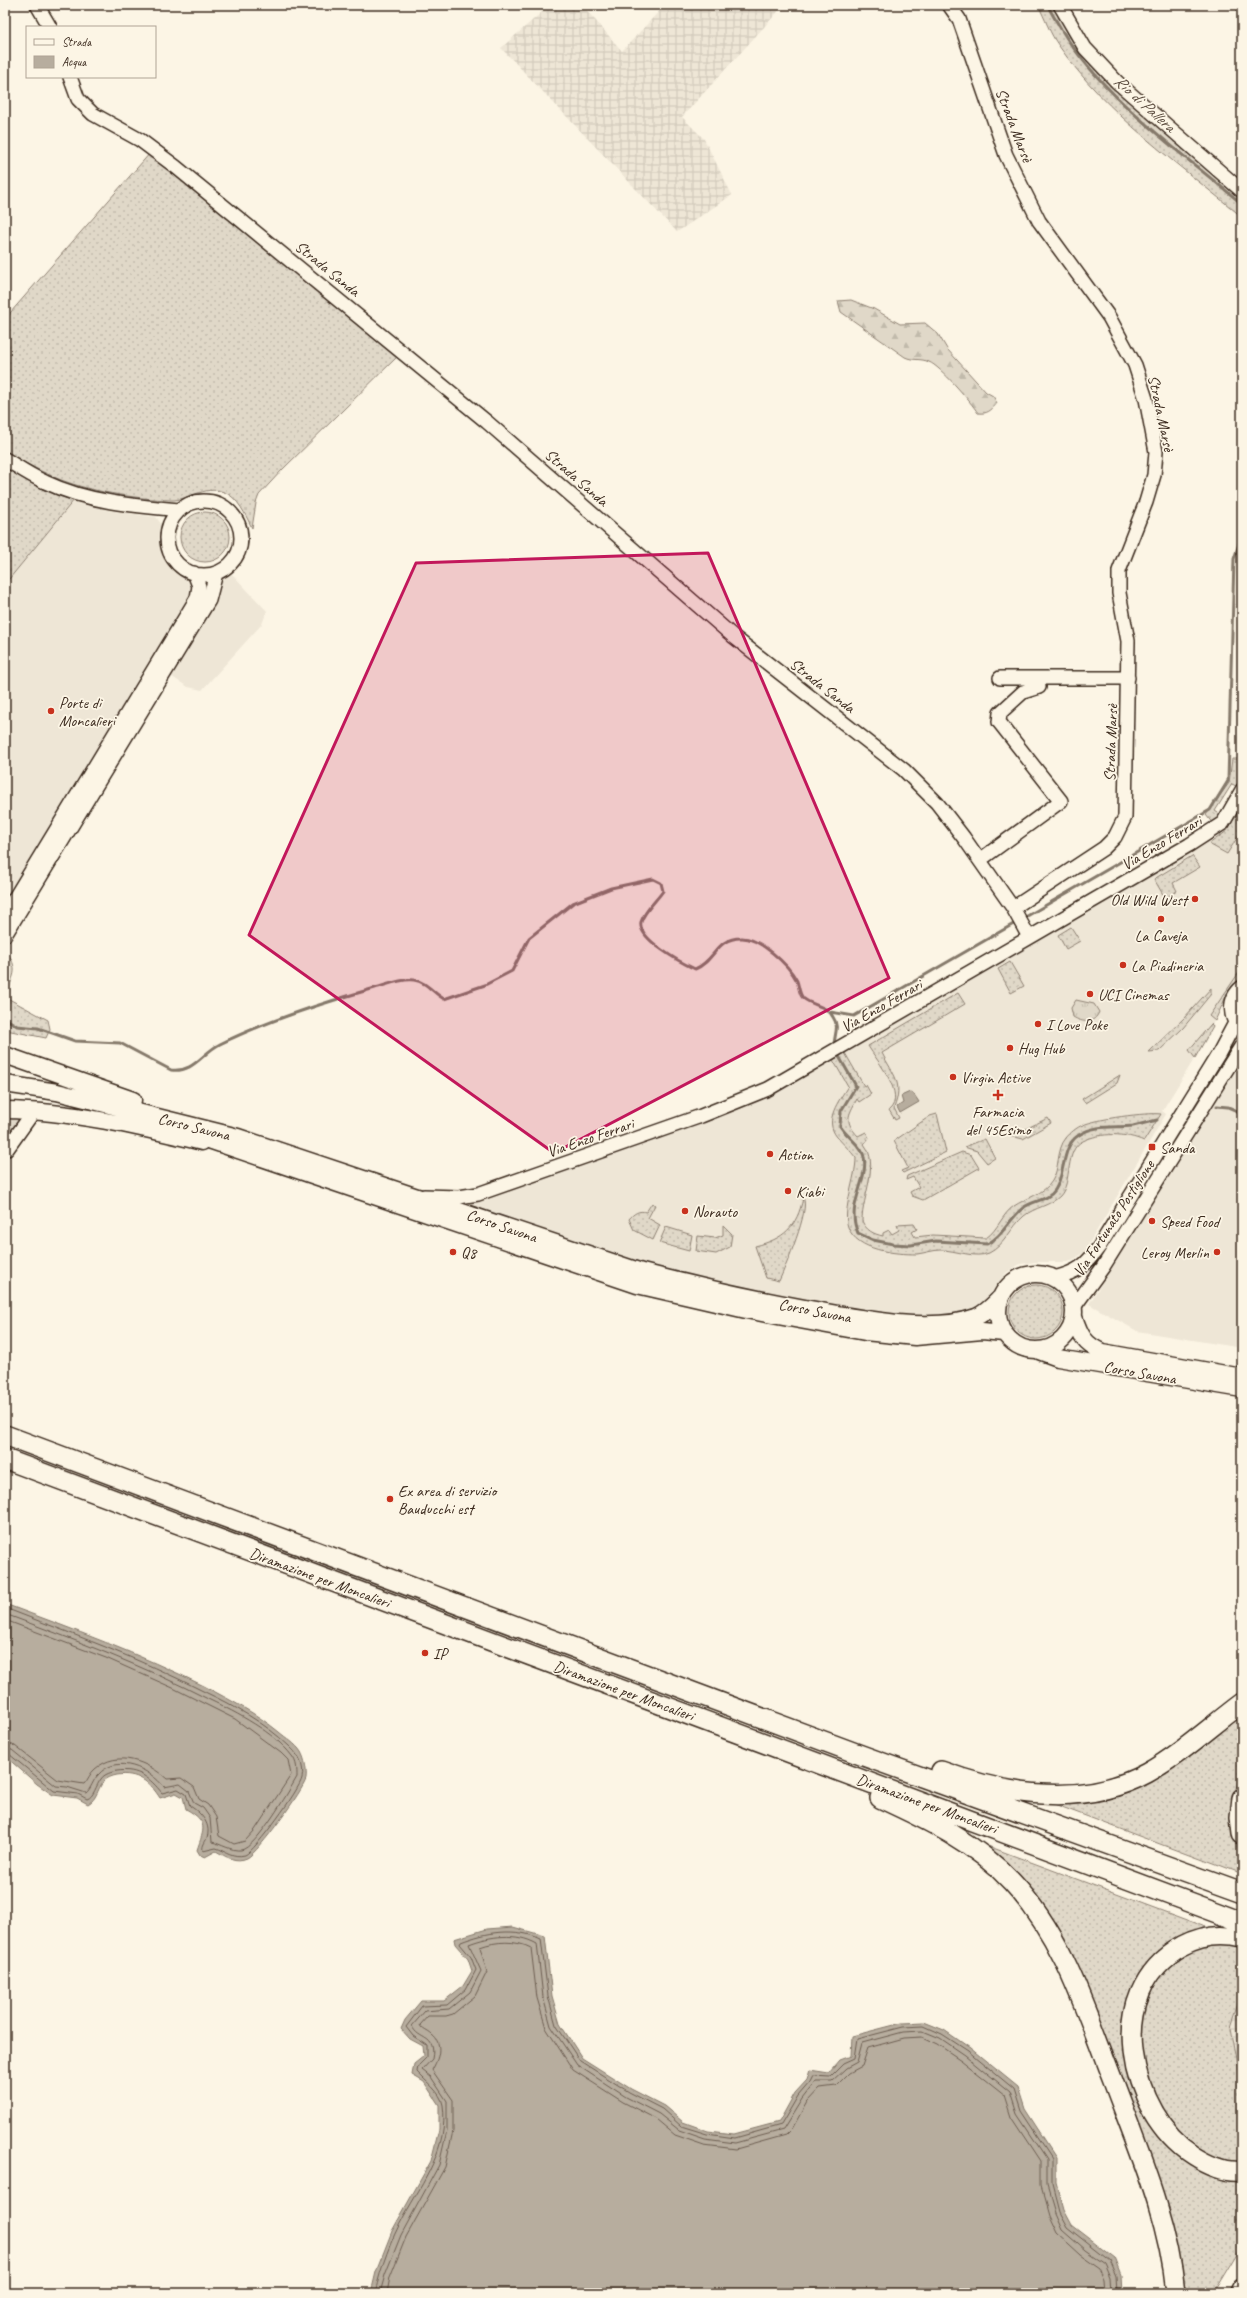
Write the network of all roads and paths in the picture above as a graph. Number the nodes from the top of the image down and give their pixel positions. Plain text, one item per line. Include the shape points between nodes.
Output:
1 (37, 5) edge
2 (949, 5) edge
3 (1060, 5) edge
4 (49, 26) edge
5 (70, 78) edge
6 (1242, 191) edge
7 (5, 459) edge
8 (151, 507) junction
9 (180, 510) junction
10 (169, 528) junction
11 (216, 572) junction
12 (194, 573) junction
13 (1000, 678) dead end
14 (1128, 678) junction
15 (1039, 687) dead end
16 (1242, 790) edge
17 (980, 860) junction
18 (5, 914) edge
19 (1017, 915) junction
20 (5, 935) edge
21 (1029, 937) junction
22 (1242, 987) edge
23 (1239, 1027) edge
24 (1242, 1045) edge
25 (5, 1055) edge
26 (5, 1084) edge
27 (5, 1090) edge
28 (5, 1110) edge
29 (34, 1112) junction
30 (237, 1143) junction
31 (6, 1148) edge
32 (420, 1196) junction
33 (1054, 1278) junction
34 (1000, 1298) junction
35 (1074, 1312) junction
36 (1004, 1333) junction
37 (1039, 1350) junction
38 (1242, 1377) edge
39 (1242, 1389) edge
40 (5, 1435) edge
41 (5, 1459) edge
42 (1242, 1703) edge
43 (861, 1755) junction
44 (825, 1766) junction
45 (1242, 1798) edge
46 (1242, 1834) edge
47 (1242, 1893) edge
48 (1242, 1922) edge
49 (1242, 1939) edge
50 (1242, 2171) edge
51 (1242, 2289) edge
52 (1176, 2293) edge
53 (1240, 2293) edge

1 - 4 street
2 - 14 street, Strada Marsè via 959,19 1006,155 1039,221 1109,317 1134,365 1146,400 1156,452 1154,475 1119,571 1128,641
3 - 6 street via 1085,48 1117,82
5 - 17 street, Strada Sanda via 78,99 93,114 140,140 176,167 487,422 734,637 904,770 936,803
7 - 8 street via 45,482 79,494 114,504
8 - 9 street
8 - 10 street
9 - 10 street
9 - 11 street via 196,502 213,502 224,506 236,519 241,536 240,548 227,567
10 - 12 street via 168,539 174,559 186,570
11 - 12 street
11 - 20 street via 209,600
12 - 18 street via 199,586 197,598
13 - 14 street
14 - 19 street, Strada Marsè via 1125,817 1121,828 1104,848
15 - 17 street via 1023,692 1000,713 999,722 1060,801
16 - 21 street, Via Enzo Ferrari via 1223,823 1171,856
17 - 19 street, Strada Sanda
19 - 21 street, Strada Sanda
21 - 32 street, Via Enzo Ferrari via 832,1053 750,1098 469,1196
22 - 23 street via 1231,1005
23 - 33 street, Via Fortunato Postiglione via 1219,1053 1086,1265
24 - 35 street, Via Fortunato Postiglione
25 - 30 main road
26 - 30 main road, Corso Savona via 69,1094
27 - 30 main road, Corso Savona via 71,1101
28 - 29 main road
29 - 30 main road
29 - 31 street
30 - 32 main road, Corso Savona
30 - 36 main road, Corso Savona via 637,1285 864,1332 940,1336 982,1331
32 - 34 main road, Corso Savona via 642,1272 749,1297 861,1318 891,1322 942,1322 976,1317 988,1311
33 - 34 main road, Corso Savona via 1044,1274 1023,1276 1013,1281
33 - 35 main road, Corso Savona via 1068,1290
34 - 36 main road via 998,1316
35 - 37 main road, Corso Savona via 1070,1330 1063,1340 1052,1347
35 - 38 main road, Corso Savona via 1080,1336 1085,1343 1102,1352
36 - 37 main road, Corso Savona via 1021,1348
37 - 39 main road, Corso Savona via 1058,1358
40 - 43 highway, Diramazione per Moncalieri
41 - 44 highway, Diramazione per Moncalieri
42 - 43 highway via 1146,1773 1102,1790 1078,1794 1060,1796 1016,1791 965,1779 902,1759
43 - 47 highway, Diramazione per Moncalieri
44 - 48 highway, Diramazione per Moncalieri
44 - 52 highway via 878,1797 962,1840 1012,1882 1049,1930 1066,1962 1158,2198 1168,2235
45 - 46 highway
49 - 50 highway via 1226,1936 1197,1940 1174,1951 1163,1960 1144,1984 1139,1996 1135,2013 1133,2054 1147,2101 1174,2139 1188,2152 1213,2166
51 - 53 highway

